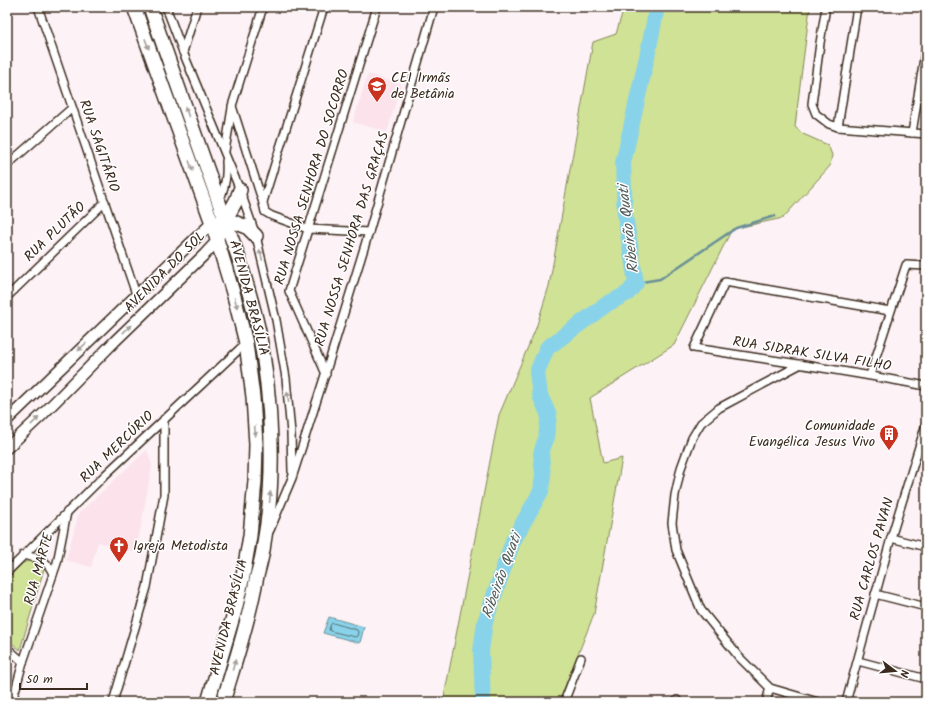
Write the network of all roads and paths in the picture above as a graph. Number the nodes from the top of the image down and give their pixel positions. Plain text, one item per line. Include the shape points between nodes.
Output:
1 (38, 7) edge
2 (134, 7) edge
3 (150, 7) edge
4 (166, 7) edge
5 (197, 7) edge
6 (263, 7) edge
7 (324, 7) edge
8 (377, 7) edge
9 (434, 7) edge
10 (826, 7) edge
11 (857, 7) edge
12 (926, 46) edge
13 (183, 52) junction
14 (232, 106) junction
15 (72, 108) junction
16 (838, 127) junction
17 (912, 134) junction
18 (926, 134) edge
19 (226, 154) junction
20 (7, 165) edge
21 (240, 190) junction
22 (105, 202) junction
23 (219, 202) junction
24 (263, 203) junction
25 (226, 219) junction
26 (212, 223) junction
27 (308, 229) junction
28 (369, 232) junction
29 (256, 236) junction
30 (217, 241) junction
31 (926, 266) edge
32 (136, 294) junction
33 (7, 297) edge
34 (890, 311) junction
35 (103, 327) junction
36 (115, 341) junction
37 (246, 343) junction
38 (801, 364) junction
39 (326, 374) junction
40 (870, 375) junction
41 (926, 386) edge
42 (164, 419) junction
43 (7, 420) edge
44 (926, 424) edge
45 (7, 448) edge
46 (292, 478) junction
47 (68, 512) junction
48 (891, 538) junction
49 (264, 544) junction
50 (926, 547) edge
51 (23, 555) junction
52 (7, 572) edge
53 (53, 574) junction
54 (875, 594) junction
55 (926, 607) edge
56 (7, 648) edge
57 (581, 658) dead end
58 (858, 661) junction
59 (23, 662) junction
60 (926, 679) edge
61 (770, 688) junction
62 (12, 702) edge
63 (113, 702) edge
64 (208, 702) edge
65 (224, 702) edge
66 (564, 702) edge
67 (766, 702) edge
68 (818, 702) edge
69 (846, 702) edge

1 - 15 street, RUA SAGITÁRIO
2 -> 26 highway, AVENIDA BRASÍLIA
23 -> 3 highway, AVENIDA BRASÍLIA
4 - 13 street, AVENIDA BRASÍLIA
5 - 13 street
6 - 14 street
7 - 24 street
8 - 27 street, RUA NOSSA SENHORA DO SOCORRO
9 - 28 street, RUA NOSSA SENHORA DAS GRAÇAS
10 - 16 street via 812,104 816,114
11 - 16 street
12 - 17 street
13 - 19 street, AVENIDA BRASÍLIA
14 - 19 street
14 - 24 street
15 - 20 street
15 - 22 street, RUA SAGITÁRIO
16 - 17 street
17 - 18 street
19 - 21 street, AVENIDA BRASÍLIA
19 - 23 street via 227,174
21 - 25 highway
21 - 29 street, AVENIDA BRASÍLIA
22 - 32 street, RUA SAGITÁRIO
22 - 33 street, RUA PLUTÃO
23 - 25 highway, AVENIDA BRASÍLIA
23 - 26 street
24 - 27 street via 264,212
25 - 26 street, AVENIDA DO SOL
25 - 29 highway via 247,227
25 - 30 street, AVENIDA DO SOL
49 -> 25 highway, AVENIDA BRASÍLIA via 269,511 271,457 264,366 252,302
26 - 30 highway, AVENIDA BRASÍLIA
26 - 32 street, AVENIDA DO SOL
27 - 28 street
27 - 39 street, RUA NOSSA SENHORA DO SOCORRO via 289,291
28 - 39 street, RUA NOSSA SENHORA DAS GRAÇAS
46 -> 29 street, AVENIDA BRASÍLIA via 286,378 276,320
36 -> 30 street, AVENIDA DO SOL
30 -> 37 highway, AVENIDA BRASÍLIA
31 - 34 street via 906,265
32 - 35 street, AVENIDA DO SOL
34 - 38 street, RUA SIDRAK SILVA FILHO via 725,282 694,348
34 - 40 street
35 - 36 street
35 -> 43 street, AVENIDA DO SOL
45 -> 36 street, AVENIDA DO SOL
37 - 42 street, RUA MERCÚRIO
37 -> 64 highway, AVENIDA BRASÍLIA via 256,444 253,511 236,610
38 - 40 street, RUA SIDRAK SILVA FILHO
38 - 61 street via 719,408 701,423 686,451 681,468 672,524 676,550 701,610 739,657
39 - 46 street, RUA NOSSA SENHORA DAS GRAÇAS
40 - 41 street, RUA SIDRAK SILVA FILHO
42 - 47 street, RUA MERCÚRIO
42 - 63 street via 164,495 147,587
44 - 48 street, RUA CARLOS PAVAN
46 - 49 street, RUA NOSSA SENHORA DAS GRAÇAS
47 - 51 street, RUA MERCÚRIO
47 - 53 street, RUA MARTE
48 - 50 street
48 - 54 street, RUA CARLOS PAVAN
65 -> 49 highway, AVENIDA BRASÍLIA via 248,619
51 - 52 street, RUA MERCÚRIO
51 - 53 street via 44,561 50,566
53 - 59 street, RUA MARTE
54 - 55 street
54 - 58 street, RUA CARLOS PAVAN
56 - 59 street
57 - 66 street
58 - 60 street
58 - 69 street, RUA CARLOS PAVAN
59 - 62 street, RUA MARTE
61 - 67 street
61 - 68 street

